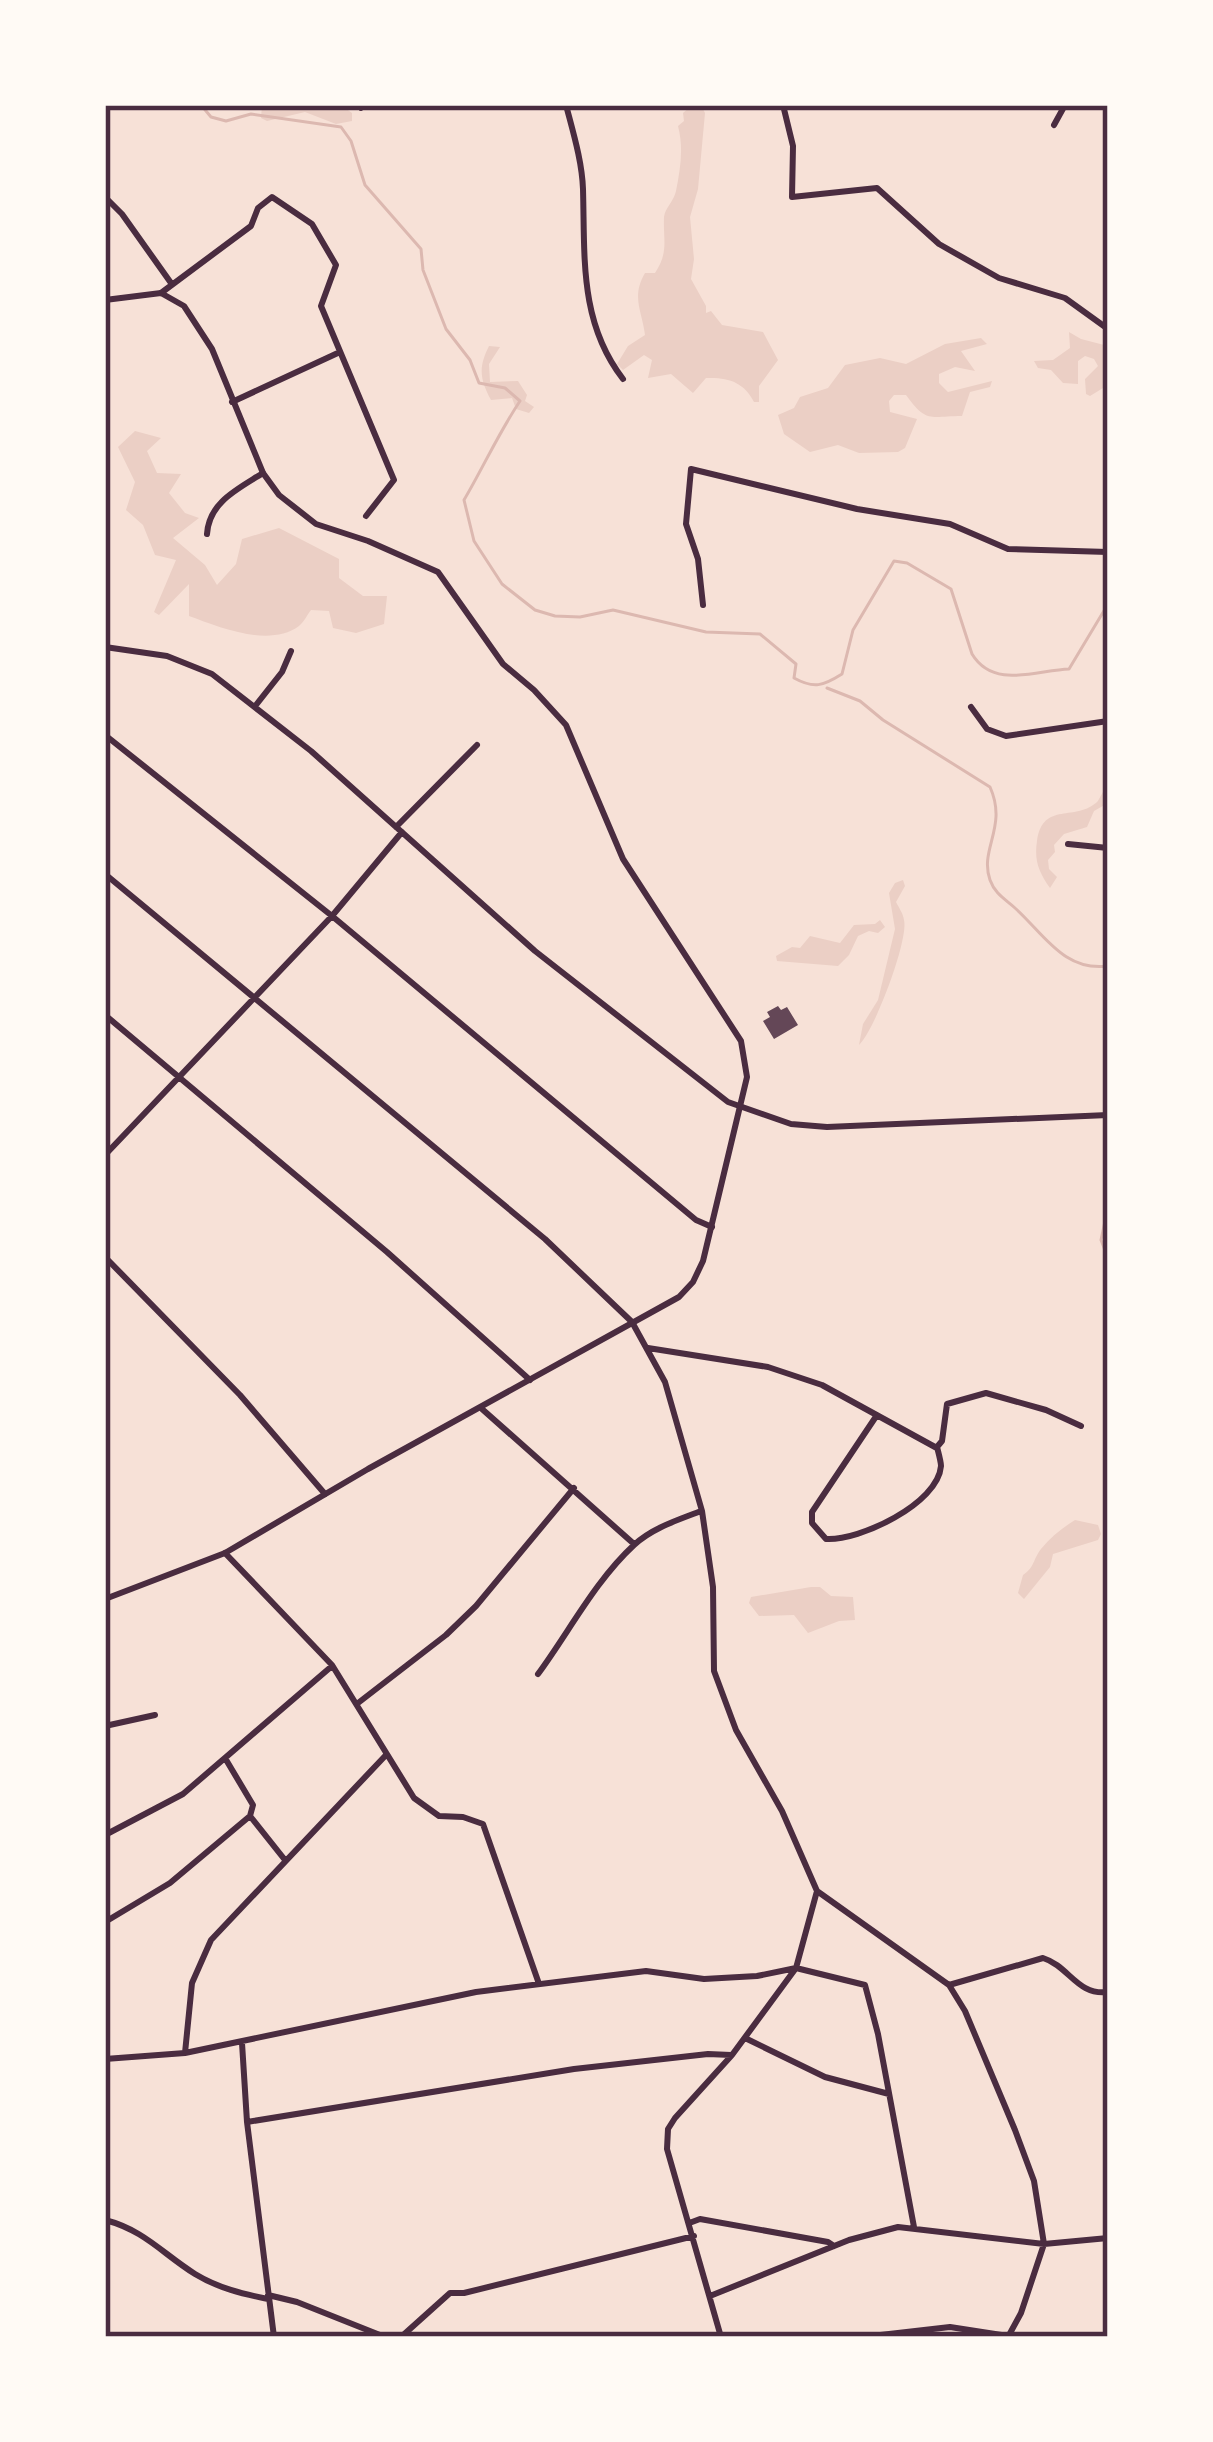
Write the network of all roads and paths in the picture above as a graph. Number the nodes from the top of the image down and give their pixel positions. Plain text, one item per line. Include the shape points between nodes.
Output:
1 (566, 105) edge
2 (783, 105) edge
3 (1065, 105) edge
4 (1054, 125) dead end
5 (105, 197) edge
6 (171, 283) junction
7 (160, 293) junction
8 (105, 300) edge
9 (1108, 329) edge
10 (340, 352) junction
11 (623, 380) dead end
12 (232, 402) junction
13 (263, 473) junction
14 (366, 516) dead end
15 (207, 534) dead end
16 (1108, 552) edge
17 (703, 605) dead end
18 (105, 647) edge
19 (292, 651) dead end
20 (256, 705) junction
21 (971, 707) dead end
22 (1108, 721) edge
23 (105, 735) edge
24 (477, 745) dead end
25 (399, 829) junction
26 (1068, 844) dead end
27 (1108, 848) edge
28 (105, 874) edge
29 (332, 916) junction
30 (254, 998) junction
31 (105, 1015) edge
32 (179, 1078) junction
33 (740, 1107) junction
34 (1108, 1115) edge
35 (105, 1155) edge
36 (712, 1227) junction
37 (105, 1257) edge
38 (632, 1322) junction
39 (648, 1348) junction
40 (531, 1381) junction
41 (482, 1409) junction
42 (877, 1415) junction
43 (1081, 1426) dead end
44 (937, 1447) junction
45 (574, 1489) junction
46 (325, 1494) junction
47 (702, 1511) junction
48 (634, 1544) junction
49 (225, 1553) junction
50 (105, 1599) edge
51 (332, 1665) junction
52 (538, 1674) dead end
53 (358, 1703) junction
54 (155, 1715) dead end
55 (106, 1723) edge
56 (386, 1755) junction
57 (225, 1758) junction
58 (250, 1816) junction
59 (105, 1835) edge
60 (285, 1860) junction
61 (818, 1892) junction
62 (105, 1922) edge
63 (796, 1968) junction
64 (538, 1983) junction
65 (949, 1985) junction
66 (1108, 1992) edge
67 (746, 2038) junction
68 (242, 2042) junction
69 (185, 2053) junction
70 (732, 2055) junction
71 (105, 2059) edge
72 (889, 2094) junction
73 (248, 2122) junction
74 (105, 2220) edge
75 (691, 2222) junction
76 (914, 2227) junction
77 (694, 2236) junction
78 (1108, 2238) edge
79 (1044, 2244) junction
80 (834, 2246) junction
81 (710, 2296) junction
82 (268, 2297) junction
83 (1008, 2336) edge
84 (274, 2337) edge
85 (386, 2337) edge
86 (401, 2337) edge
87 (721, 2337) edge
88 (863, 2337) edge

1 - 11 street via 583,184 583,267 595,332
2 - 9 street via 794,146 792,197 877,188 939,244 999,278 1065,298
3 - 4 street
5 - 6 street
6 - 7 street
6 - 10 street via 250,226 272,197 312,224 336,265 321,306
7 - 8 street
7 - 12 street via 199,325
10 - 12 street
10 - 14 street via 394,480
12 - 13 street
13 - 15 street via 222,500
13 - 33 street via 316,524 438,572 503,664 566,725 623,859 741,1041 747,1077
16 - 17 street via 1008,549 950,524 691,469 686,524
18 - 20 street via 191,664
19 - 20 street
20 - 25 street
21 - 22 street via 987,729 1006,736
23 - 29 street
24 - 25 street
25 - 29 street
25 - 33 street via 535,950
26 - 27 street
28 - 30 street
29 - 30 street
29 - 36 street
30 - 32 street
30 - 38 street via 545,1239
31 - 32 street
32 - 35 street
32 - 40 street
33 - 34 street via 827,1127
33 - 36 street
36 - 38 street via 687,1290
37 - 46 street
38 - 39 street
38 - 40 street
39 - 42 street via 768,1367
39 - 47 street via 680,1425
40 - 41 street
41 - 45 street
41 - 46 street
42 - 44 street
42 - 44 street via 812,1512 820,1536 841,1540 906,1510 937,1477
43 - 44 street via 978,1394 947,1404
45 - 48 street
45 - 53 street via 476,1606
46 - 49 street
47 - 48 street
47 - 61 street via 721,1695
48 - 52 street
49 - 50 street
49 - 51 street
51 - 53 street
51 - 57 street
53 - 56 street
54 - 55 street
56 - 60 street
56 - 64 street via 428,1809 483,1824
57 - 58 street via 254,1805
57 - 59 street via 183,1794
58 - 60 street
58 - 62 street via 170,1883
60 - 69 street via 211,1940 192,1983
61 - 63 street
61 - 65 street
63 - 64 street
63 - 67 street
63 - 72 street via 865,1985
64 - 68 street
65 - 66 street via 1042,1958 1077,1985
65 - 79 street via 1016,2130
67 - 70 street
67 - 72 street via 825,2077
68 - 69 street
68 - 73 street
69 - 71 street
70 - 73 street via 574,2069
70 - 75 street via 668,2129
72 - 76 street
73 - 82 street
74 - 82 street via 132,2227 225,2290
75 - 77 street
75 - 80 street
76 - 79 street
76 - 80 street
77 - 81 street
77 - 86 street via 450,2293
78 - 79 street
79 - 83 street
80 - 81 street
81 - 87 street
82 - 84 street
82 - 85 street
83 - 88 street via 950,2326

